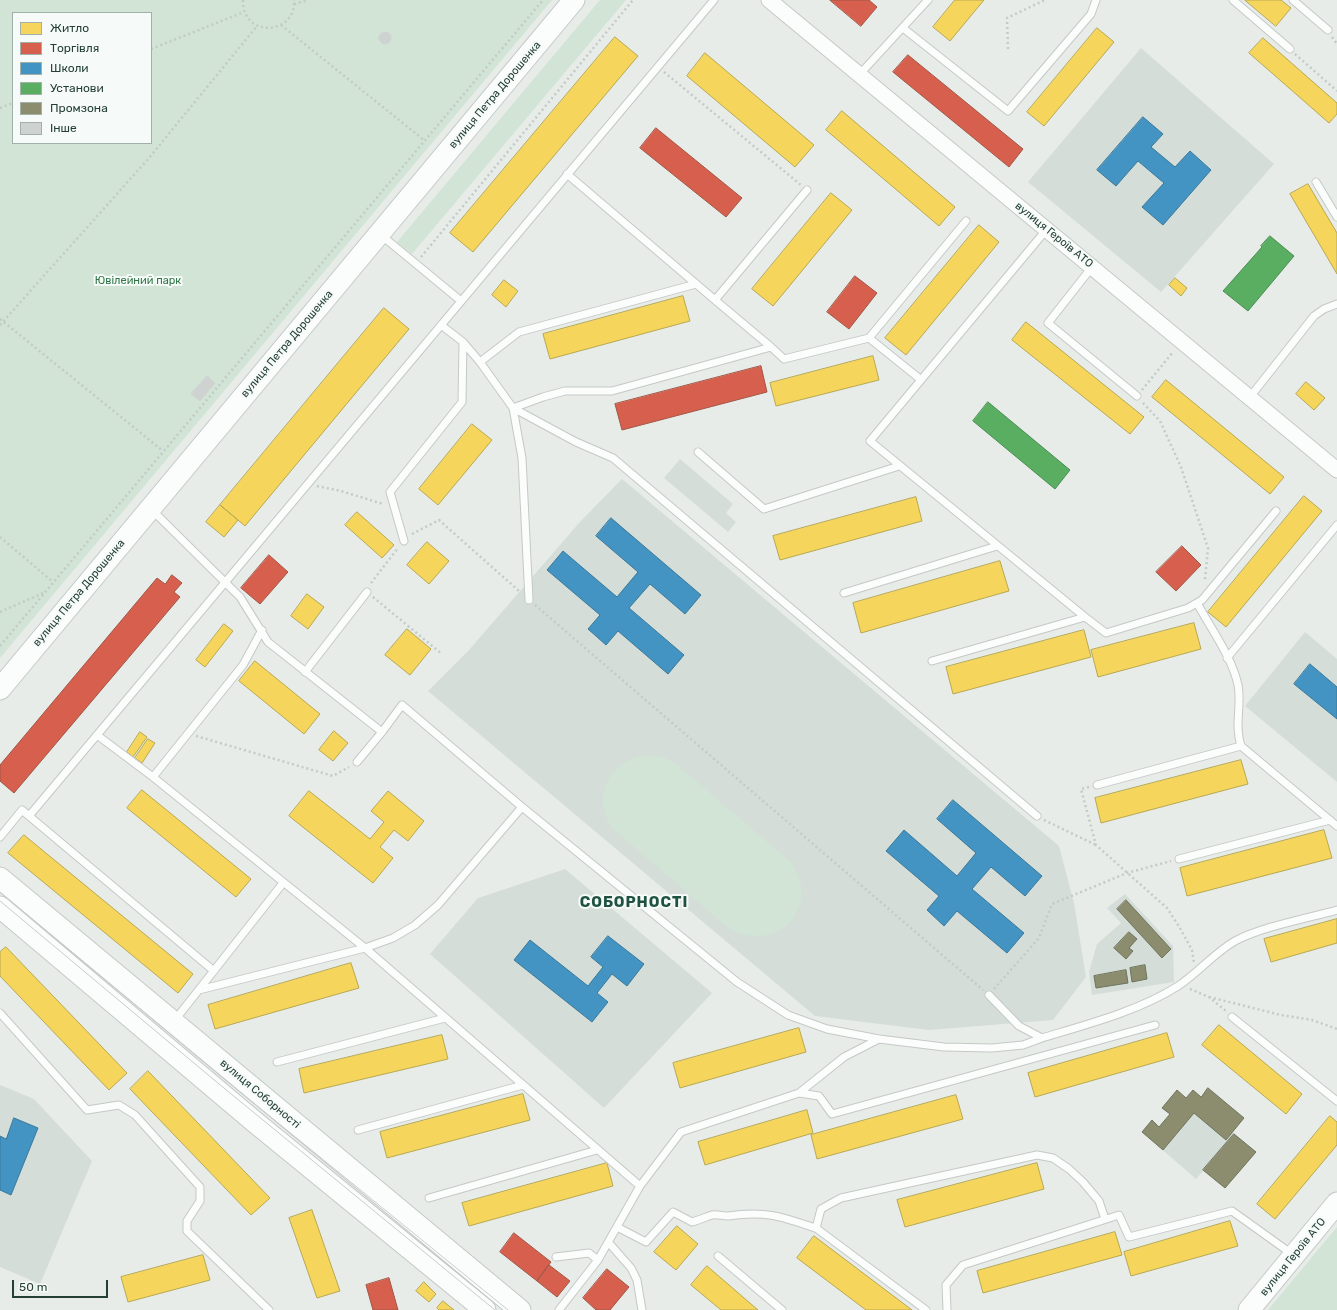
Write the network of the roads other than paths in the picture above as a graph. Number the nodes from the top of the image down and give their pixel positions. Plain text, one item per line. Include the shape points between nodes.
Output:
1 (574, 0) edge
2 (714, 0) edge
3 (770, 0) edge
4 (928, 0) edge
5 (1096, 0) edge
6 (1233, 0) edge
7 (1293, 0) edge
8 (903, 28) junction
9 (1328, 30) dead end
10 (1290, 49) road end
11 (858, 75) junction
12 (567, 174) junction
13 (1316, 182) dead end
14 (807, 190) road end
15 (1337, 217) edge
16 (966, 221) dead end
17 (1047, 229) junction
18 (379, 234) junction
19 (1092, 266) junction
20 (696, 284) junction
21 (715, 300) junction
22 (461, 301) junction
23 (1337, 304) edge
24 (441, 325) junction
25 (869, 338) junction
26 (463, 342) junction
27 (771, 348) junction
28 (480, 362) junction
29 (920, 380) junction
30 (1137, 396) road end
31 (1250, 397) junction
32 (513, 408) junction
33 (698, 452) dead end
34 (899, 466) junction
35 (1337, 470) edge
36 (150, 508) junction
37 (1276, 511) dead end
38 (1337, 525) edge
39 (404, 541) road end
40 (997, 546) junction
41 (225, 582) junction
42 (368, 592) road end
43 (844, 592) dead end
44 (529, 600) road end
45 (1197, 603) junction
46 (1085, 617) junction
47 (262, 630) junction
48 (1227, 658) junction
49 (932, 661) dead end
50 (305, 672) junction
51 (0, 688) edge
52 (382, 732) junction
53 (98, 735) junction
54 (1241, 746) junction
55 (357, 762) road end
56 (153, 777) junction
57 (1097, 785) road end
58 (522, 806) junction
59 (29, 816) junction
60 (1037, 816) road end
61 (1330, 820) junction
62 (1337, 826) edge
63 (0, 837) edge
64 (1179, 859) road end
65 (0, 878) edge
66 (283, 883) junction
67 (0, 907) edge
68 (1337, 910) edge
69 (365, 948) junction
70 (214, 971) junction
71 (199, 990) junction
72 (989, 994) road end
73 (0, 1013) edge
74 (1232, 1017) road end
75 (445, 1018) junction
76 (173, 1022) junction
77 (1155, 1025) dead end
78 (1042, 1038) junction
79 (879, 1039) junction
80 (277, 1062) dead end
81 (523, 1086) junction
82 (799, 1092) junction
83 (1337, 1101) edge
84 (358, 1130) dead end
85 (597, 1150) junction
86 (640, 1186) junction
87 (428, 1198) dead end
88 (1337, 1203) edge
89 (1105, 1219) junction
90 (617, 1227) junction
91 (818, 1229) junction
92 (609, 1243) junction
93 (1294, 1255) junction
94 (718, 1256) dead end
95 (556, 1257) dead end
96 (598, 1260) junction
97 (269, 1310) edge
98 (486, 1310) edge
99 (520, 1310) edge
100 (559, 1310) edge
101 (642, 1310) edge
102 (782, 1310) edge
103 (926, 1310) edge
104 (947, 1310) edge
105 (1249, 1310) edge

1 - 18 main road, вулиця Петра Дорошенка
2 - 12 lane
3 - 11 street, вулиця Героїв АТО
4 - 8 lane
5 - 8 lane via 1091,14 1008,111
6 - 10 lane
7 - 9 lane
8 - 11 lane
11 - 17 street, вулиця Героїв АТО
12 - 20 lane
12 - 22 lane
13 - 15 lane
14 - 21 lane
16 - 25 lane
17 - 19 street, вулиця Героїв АТО
17 - 29 lane
18 - 22 lane
18 - 36 main road, вулиця Петра Дорошенка
19 - 30 lane via 1048,324
19 - 31 street, вулиця Героїв АТО
20 - 21 lane
20 - 28 lane via 519,332
21 - 27 lane
22 - 24 lane
23 - 31 lane via 1314,316
24 - 26 lane
24 - 41 lane
25 - 27 lane via 784,359
25 - 29 lane
26 - 28 lane
26 - 39 lane via 462,402 390,492
27 - 32 lane via 612,391 565,391
28 - 32 lane
29 - 34 lane via 870,441
31 - 35 street, вулиця Героїв АТО
32 - 44 lane via 522,458
32 - 60 lane via 576,442 613,458
33 - 34 lane via 764,509
34 - 40 lane
36 - 41 lane
36 - 51 main road, вулиця Петра Дорошенка
37 - 45 lane
38 - 48 lane
40 - 43 lane
40 - 46 lane
41 - 47 lane via 240,597
41 - 53 lane
42 - 50 lane
45 - 46 lane via 1106,633
45 - 48 lane
46 - 49 lane
47 - 50 lane via 268,642
47 - 56 lane via 243,665
48 - 54 lane via 1239,687 1237,734
50 - 52 lane
52 - 55 lane
52 - 58 lane via 402,705
53 - 56 lane
53 - 59 lane
54 - 57 lane
54 - 61 lane
56 - 66 lane
58 - 69 lane via 438,905 415,925 393,938
58 - 79 lane via 737,982 788,1015 827,1029
59 - 63 lane via 22,810
59 - 70 lane
61 - 62 lane
61 - 64 lane
65 - 76 main road, вулиця Соборності
66 - 69 lane
66 - 70 lane
67 - 98 main road via 256,1123
68 - 78 lane via 1235,941 1177,986 1109,1017
69 - 71 lane
69 - 75 lane
70 - 71 lane
71 - 76 lane
72 - 78 lane via 1019,1026
73 - 97 lane via 87,1110 120,1105 135,1115 200,1187 200,1201 187,1221 187,1231
74 - 83 lane
75 - 80 lane
75 - 81 lane
76 - 99 main road, вулиця Соборності
77 - 82 lane via 832,1114 820,1096
78 - 79 lane via 1023,1045 992,1048 944,1047
79 - 82 lane via 844,1058
81 - 84 lane
81 - 85 lane
82 - 86 lane via 680,1132
85 - 86 lane
85 - 87 lane
86 - 90 lane
88 - 93 main road, вулиця Героїв АТО
89 - 91 lane via 1099,1201 1083,1182 1053,1158 1038,1155 841,1198 821,1209 816,1228
89 - 93 lane via 1119,1215 1129,1237 1232,1211
89 - 104 lane via 962,1265 946,1285
90 - 91 lane via 646,1242 673,1212 692,1222 714,1215 766,1214
90 - 92 lane
91 - 103 lane
92 - 96 lane
92 - 101 lane via 637,1280
93 - 105 main road, вулиця Героїв АТО
94 - 102 lane
95 - 96 lane via 590,1253
96 - 100 lane

